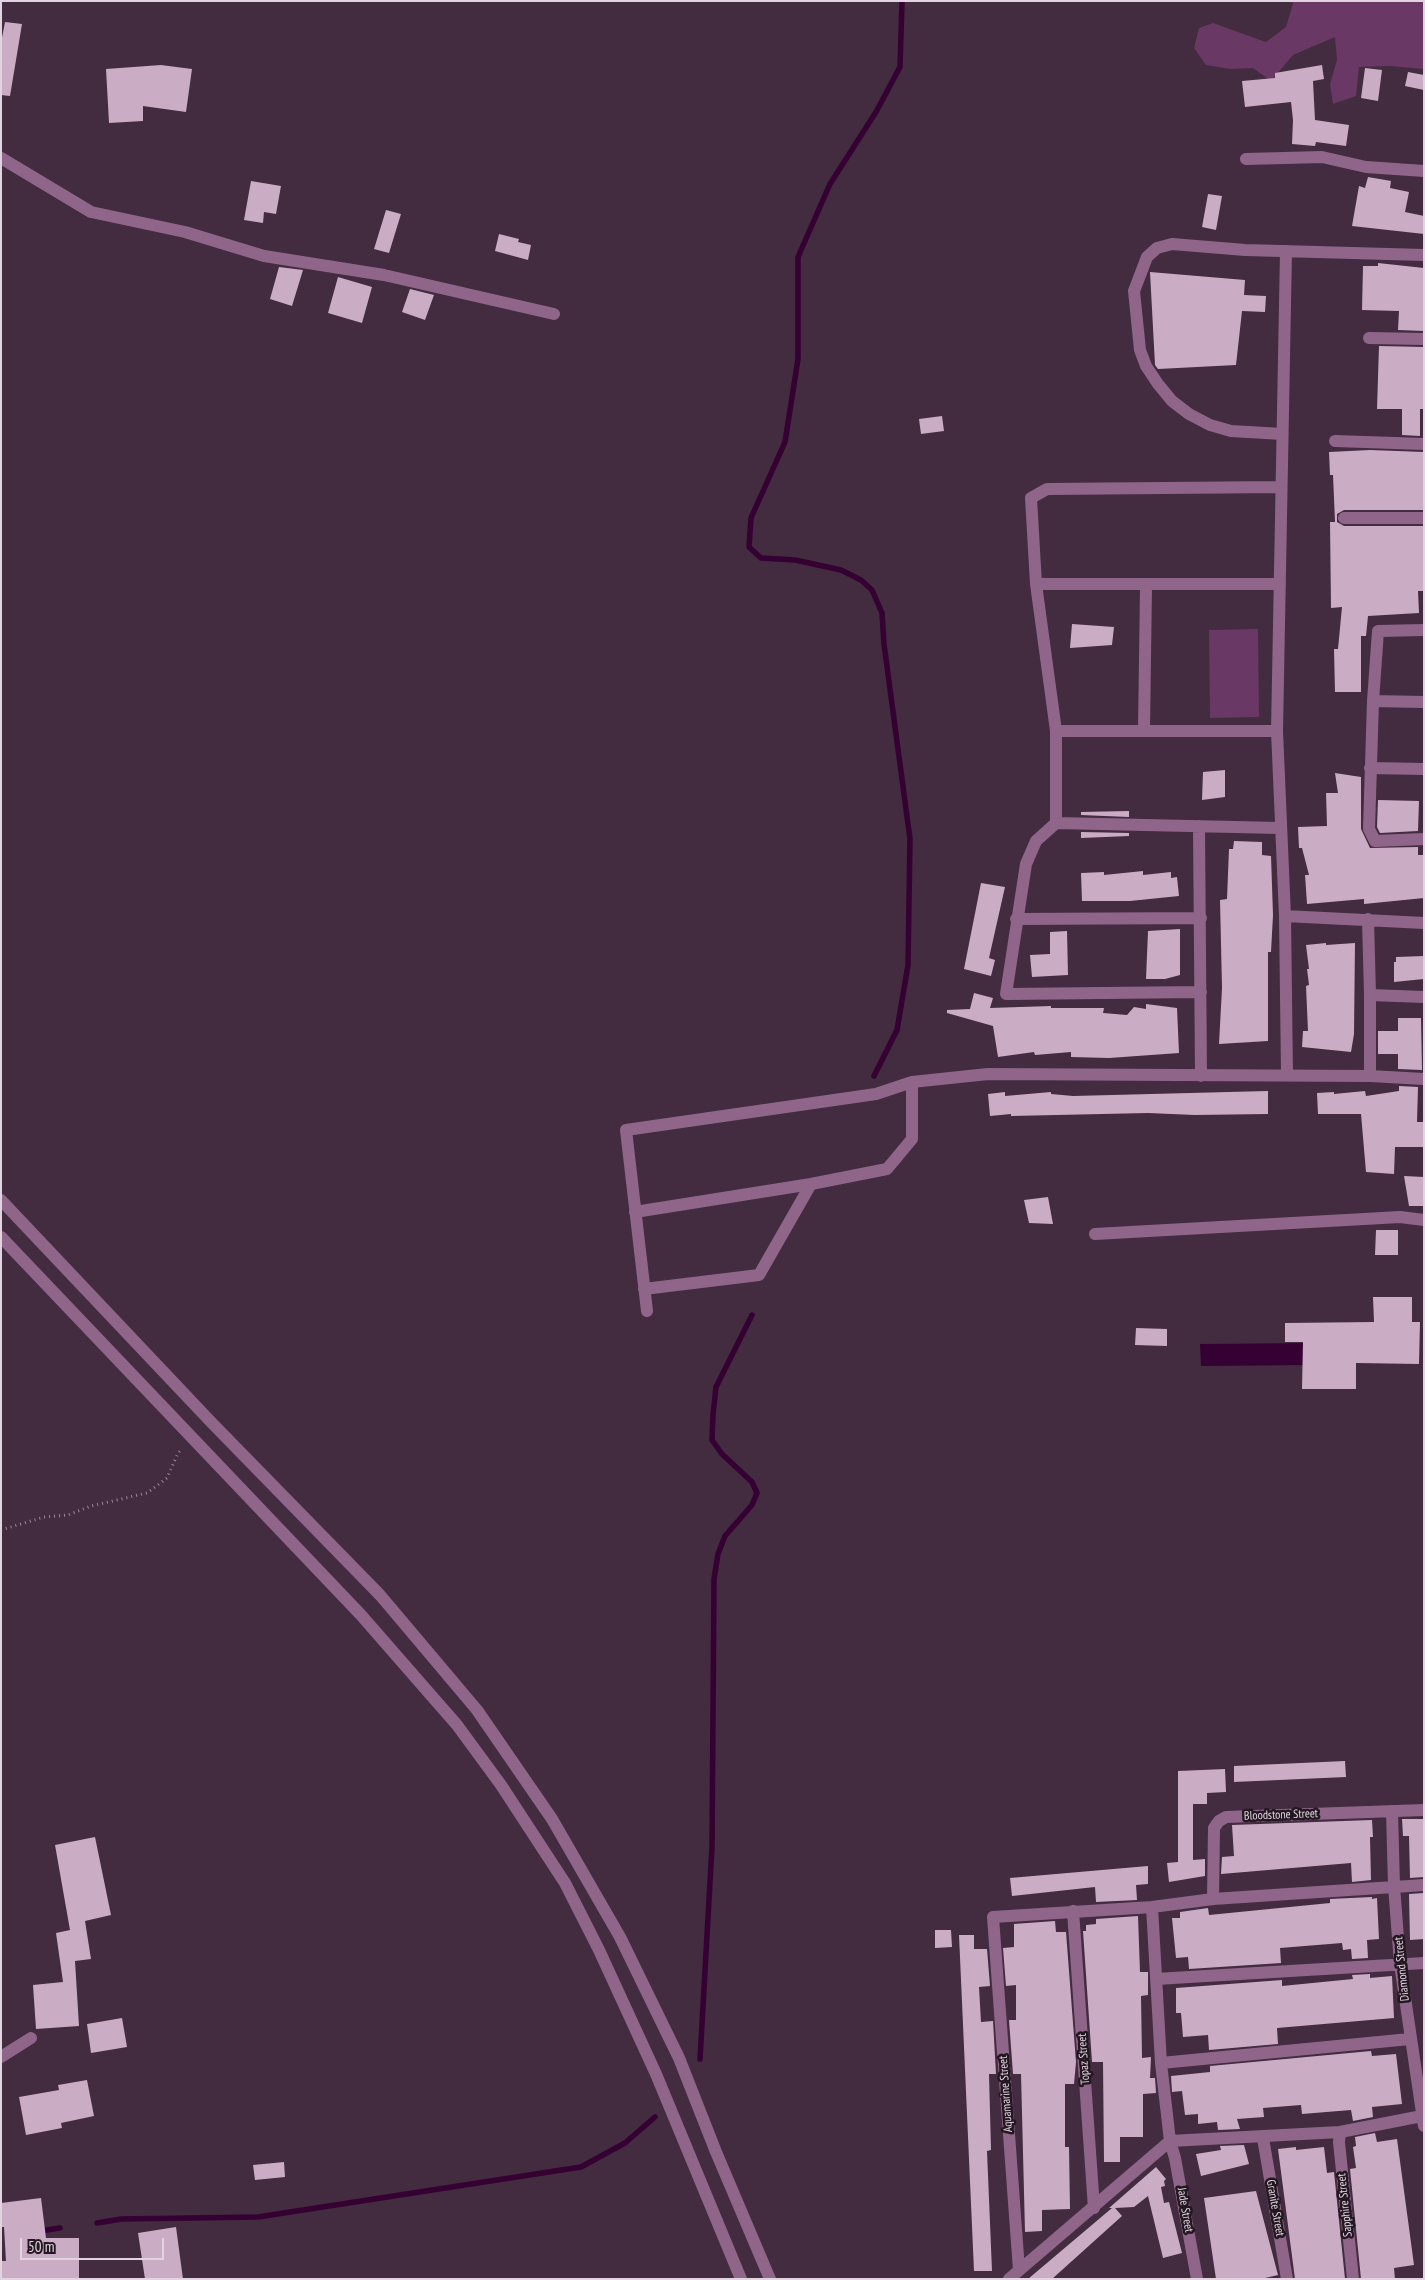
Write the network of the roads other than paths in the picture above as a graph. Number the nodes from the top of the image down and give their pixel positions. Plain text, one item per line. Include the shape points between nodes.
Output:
1 (1, 158) edge
2 (1246, 159) dead end
3 (1424, 171) edge
4 (1286, 252) junction
5 (1424, 255) edge
6 (554, 314) dead end
7 (1369, 338) dead end
8 (1424, 339) edge
9 (1282, 434) junction
10 (1335, 441) dead end
11 (1424, 444) edge
12 (1281, 487) junction
13 (1344, 518) dead end
14 (1424, 518) edge
15 (1036, 584) junction
16 (1280, 584) junction
17 (1146, 586) junction
18 (1424, 630) edge
19 (1373, 702) junction
20 (1424, 702) edge
21 (1144, 730) junction
22 (1056, 731) junction
23 (1277, 731) junction
24 (1370, 768) junction
25 (1424, 768) edge
26 (1056, 823) junction
27 (1199, 826) junction
28 (1280, 828) junction
29 (1424, 839) edge
30 (1285, 916) junction
31 (1201, 918) junction
32 (1016, 919) junction
33 (1368, 919) junction
34 (1424, 923) edge
35 (1201, 992) junction
36 (1370, 994) junction
37 (1424, 997) edge
38 (1287, 1075) junction
39 (1201, 1076) junction
40 (1370, 1076) junction
41 (1424, 1079) edge
42 (912, 1082) junction
43 (811, 1184) junction
44 (1, 1200) edge
45 (635, 1212) junction
46 (1424, 1220) edge
47 (1095, 1234) dead end
48 (1, 1236) edge
49 (644, 1289) junction
50 (647, 1311) dead end
51 (1424, 1810) edge
52 (1392, 1811) junction
53 (1424, 1885) edge
54 (1394, 1886) junction
55 (1213, 1899) junction
56 (1152, 1907) junction
57 (1073, 1911) junction
58 (1424, 1963) edge
59 (1400, 1964) junction
60 (1156, 1979) junction
61 (31, 2038) dead end
62 (1410, 2039) junction
63 (1, 2057) edge
64 (1161, 2063) junction
65 (1423, 2121) edge
66 (1340, 2132) junction
67 (1263, 2138) junction
68 (1170, 2141) junction
69 (1094, 2208) junction
70 (1014, 2275) edge
71 (741, 2279) edge
72 (770, 2279) edge
73 (1197, 2279) edge
74 (1287, 2279) edge
75 (1352, 2279) edge

1 - 6 street via 92,212 185,232 264,256 384,275
2 - 3 street via 1322,157 1366,167
4 - 5 street
4 - 9 street
4 - 9 street via 1172,244 1158,248 1147,257 1134,291 1140,350 1146,366 1172,401 1210,425 1231,431
7 - 8 street
9 - 12 street
10 - 11 street
12 - 15 street via 1047,489 1031,498
12 - 16 street
13 - 14 street
15 - 17 street
15 - 22 street
16 - 17 street
16 - 23 street
17 - 21 street
18 - 19 street via 1378,631
19 - 20 street
19 - 24 street
21 - 22 street
21 - 23 street
22 - 26 street
23 - 28 street
24 - 25 street
24 - 29 street via 1369,829 1375,840
26 - 27 street
26 - 32 street via 1036,842 1026,864
27 - 28 street
27 - 31 street
28 - 30 street
30 - 33 street
30 - 38 street
31 - 32 street
31 - 35 street
32 - 35 street via 1006,994
33 - 34 street
33 - 36 street
35 - 39 street
36 - 37 street
36 - 40 street
38 - 39 street
38 - 40 street
39 - 42 street via 988,1074
40 - 41 street
42 - 43 street via 912,1138 887,1169
42 - 45 street via 876,1094 626,1130
43 - 45 street
43 - 49 street via 759,1275
44 - 72 street via 380,1595 477,1710 552,1819 620,1937 679,2058
45 - 49 street
46 - 47 street via 1400,1217
48 - 71 street via 361,1615 457,1725 565,1883 629,2013
49 - 50 street
51 - 52 street, Bloodstone Street
52 - 54 street, Diamond Street
52 - 55 street, Bloodstone Street via 1226,1817 1214,1828
53 - 54 street
54 - 55 street
54 - 59 street, Diamond Street
55 - 56 street
56 - 57 street
56 - 60 street, Jade Street
57 - 69 street, Topaz Street
57 - 70 street, Aquamarine Street via 993,1917
58 - 59 street
59 - 60 street
59 - 62 street, Diamond Street
60 - 64 street, Jade Street
61 - 63 street
62 - 64 street
62 - 65 street, Diamond Street
64 - 68 street, Jade Street
65 - 66 street
66 - 67 street
66 - 75 street, Sapphire Street
67 - 68 street
67 - 74 street, Granite Street
68 - 69 street
68 - 73 street, Jade Street
69 - 70 street

